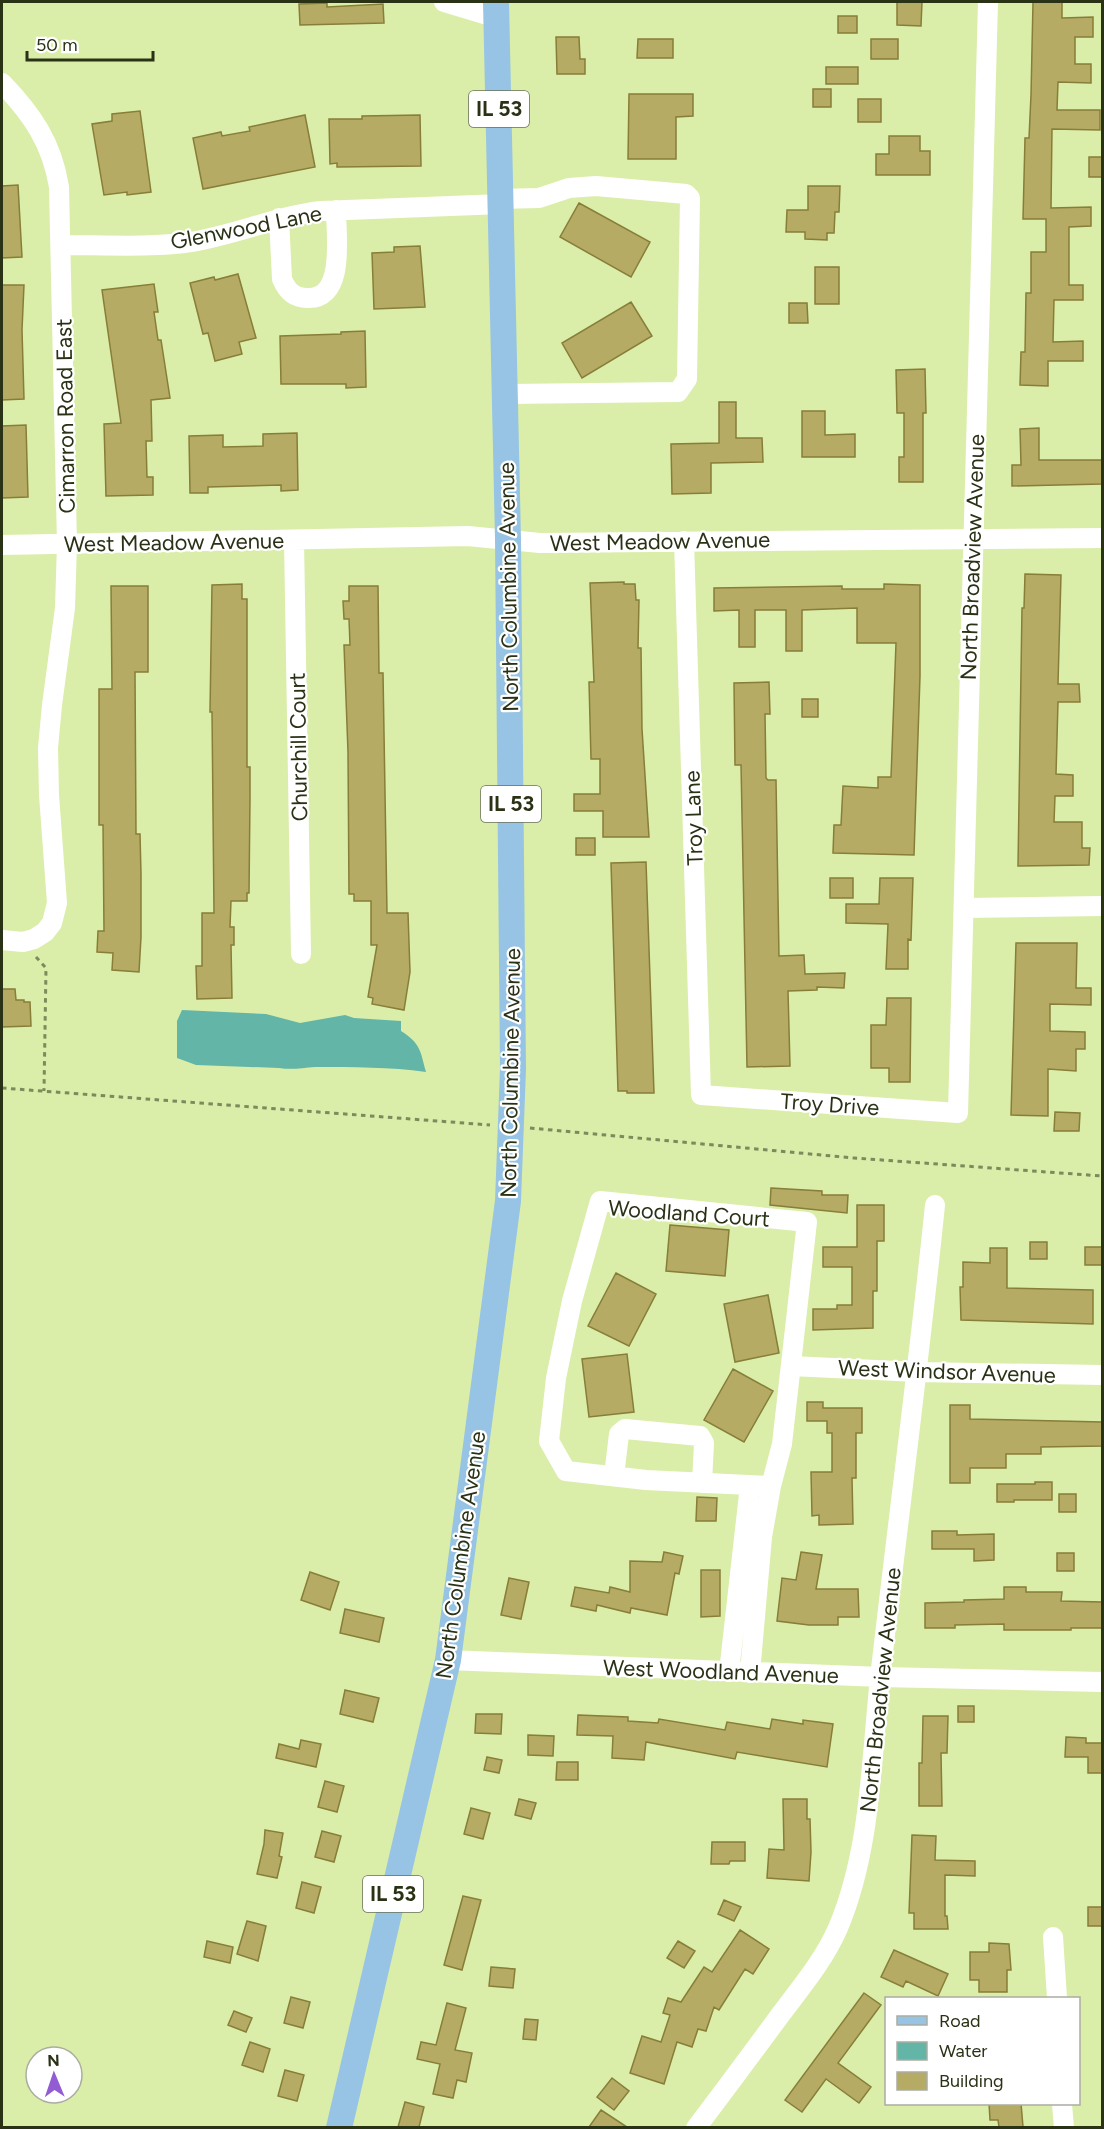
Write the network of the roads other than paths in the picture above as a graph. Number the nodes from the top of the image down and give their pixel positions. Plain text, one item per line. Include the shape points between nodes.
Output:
1 (444, 2) edge
2 (988, 2) edge
3 (496, 10) edge
4 (2, 86) edge
5 (502, 202) junction
6 (336, 210) junction
7 (279, 218) junction
8 (62, 245) junction
9 (506, 394) junction
10 (1102, 538) edge
11 (508, 539) junction
12 (972, 539) junction
13 (294, 540) junction
14 (684, 541) junction
15 (67, 544) junction
16 (2, 545) edge
17 (1102, 906) edge
18 (963, 908) junction
19 (2, 940) edge
20 (301, 954) dead end
21 (701, 1095) joint
22 (958, 1113) joint
23 (935, 1205) dead end
24 (791, 1366) junction
25 (918, 1372) junction
26 (1102, 1375) edge
27 (614, 1476) junction
28 (702, 1483) junction
29 (750, 1485) junction
30 (771, 1486) junction
31 (448, 1660) junction
32 (729, 1672) junction
33 (750, 1673) junction
34 (880, 1677) junction
35 (1102, 1682) edge
36 (1053, 1937) dead end
37 (1056, 1997) edge
38 (1062, 2105) edge
39 (339, 2127) edge
40 (696, 2127) edge
41 (1064, 2127) edge

1 - 3 street
2 - 12 street, North Broadview Avenue
3 - 5 main road, North Columbine Avenue / IL 53
4 - 8 street, Cimarron Road East via 30,114 50,151 59,186
5 - 6 street, Glenwood Lane
5 - 9 main road, North Columbine Avenue / IL 53
5 - 9 street, Glenwood Lane via 596,186 686,194 690,198 687,379 678,392
6 - 7 street, Glenwood Lane
6 - 7 street via 333,280 325,293 312,298 296,296 282,279
7 - 8 street, Glenwood Lane via 191,242
8 - 15 street, Cimarron Road East
9 - 11 main road, North Columbine Avenue / IL 53
10 - 12 street, West Meadow Avenue
11 - 13 street, West Meadow Avenue via 468,536
11 - 14 street, West Meadow Avenue via 540,543
11 - 31 main road, North Columbine Avenue / IL 53 via 513,1069 508,1201
12 - 14 street, West Meadow Avenue
12 - 18 street, North Broadview Avenue
13 - 15 street, West Meadow Avenue
13 - 20 street, Churchill Court
14 - 21 street, Troy Lane
15 - 16 street, West Meadow Avenue
15 - 19 street, Cimarron Road East via 65,608 48,748 57,903 52,923 45,932 23,942
17 - 18 street
18 - 22 street, North Broadview Avenue
21 - 22 street, Troy Drive
23 - 25 street, North Broadview Avenue
24 - 25 street, West Windsor Avenue
24 - 27 street, Woodland Court via 807,1222 600,1201 572,1301 556,1378 549,1441 566,1471
24 - 30 street, Woodland Court via 782,1444
25 - 26 street, West Windsor Avenue
25 - 34 street, North Broadview Avenue
27 - 28 street, Woodland Court
27 - 28 street via 619,1434 625,1429 700,1436 704,1443
28 - 29 street, Woodland Court
29 - 30 street, Woodland Court
29 - 32 street
30 - 33 street via 762,1537
31 - 32 street, West Woodland Avenue
31 - 39 main road, North Columbine Avenue / IL 53
32 - 33 street, West Woodland Avenue
33 - 34 street, West Woodland Avenue
34 - 35 street, West Woodland Avenue
34 - 40 street, North Broadview Avenue via 865,1831 851,1893 838,1928 819,1963
36 - 37 street
38 - 41 street

